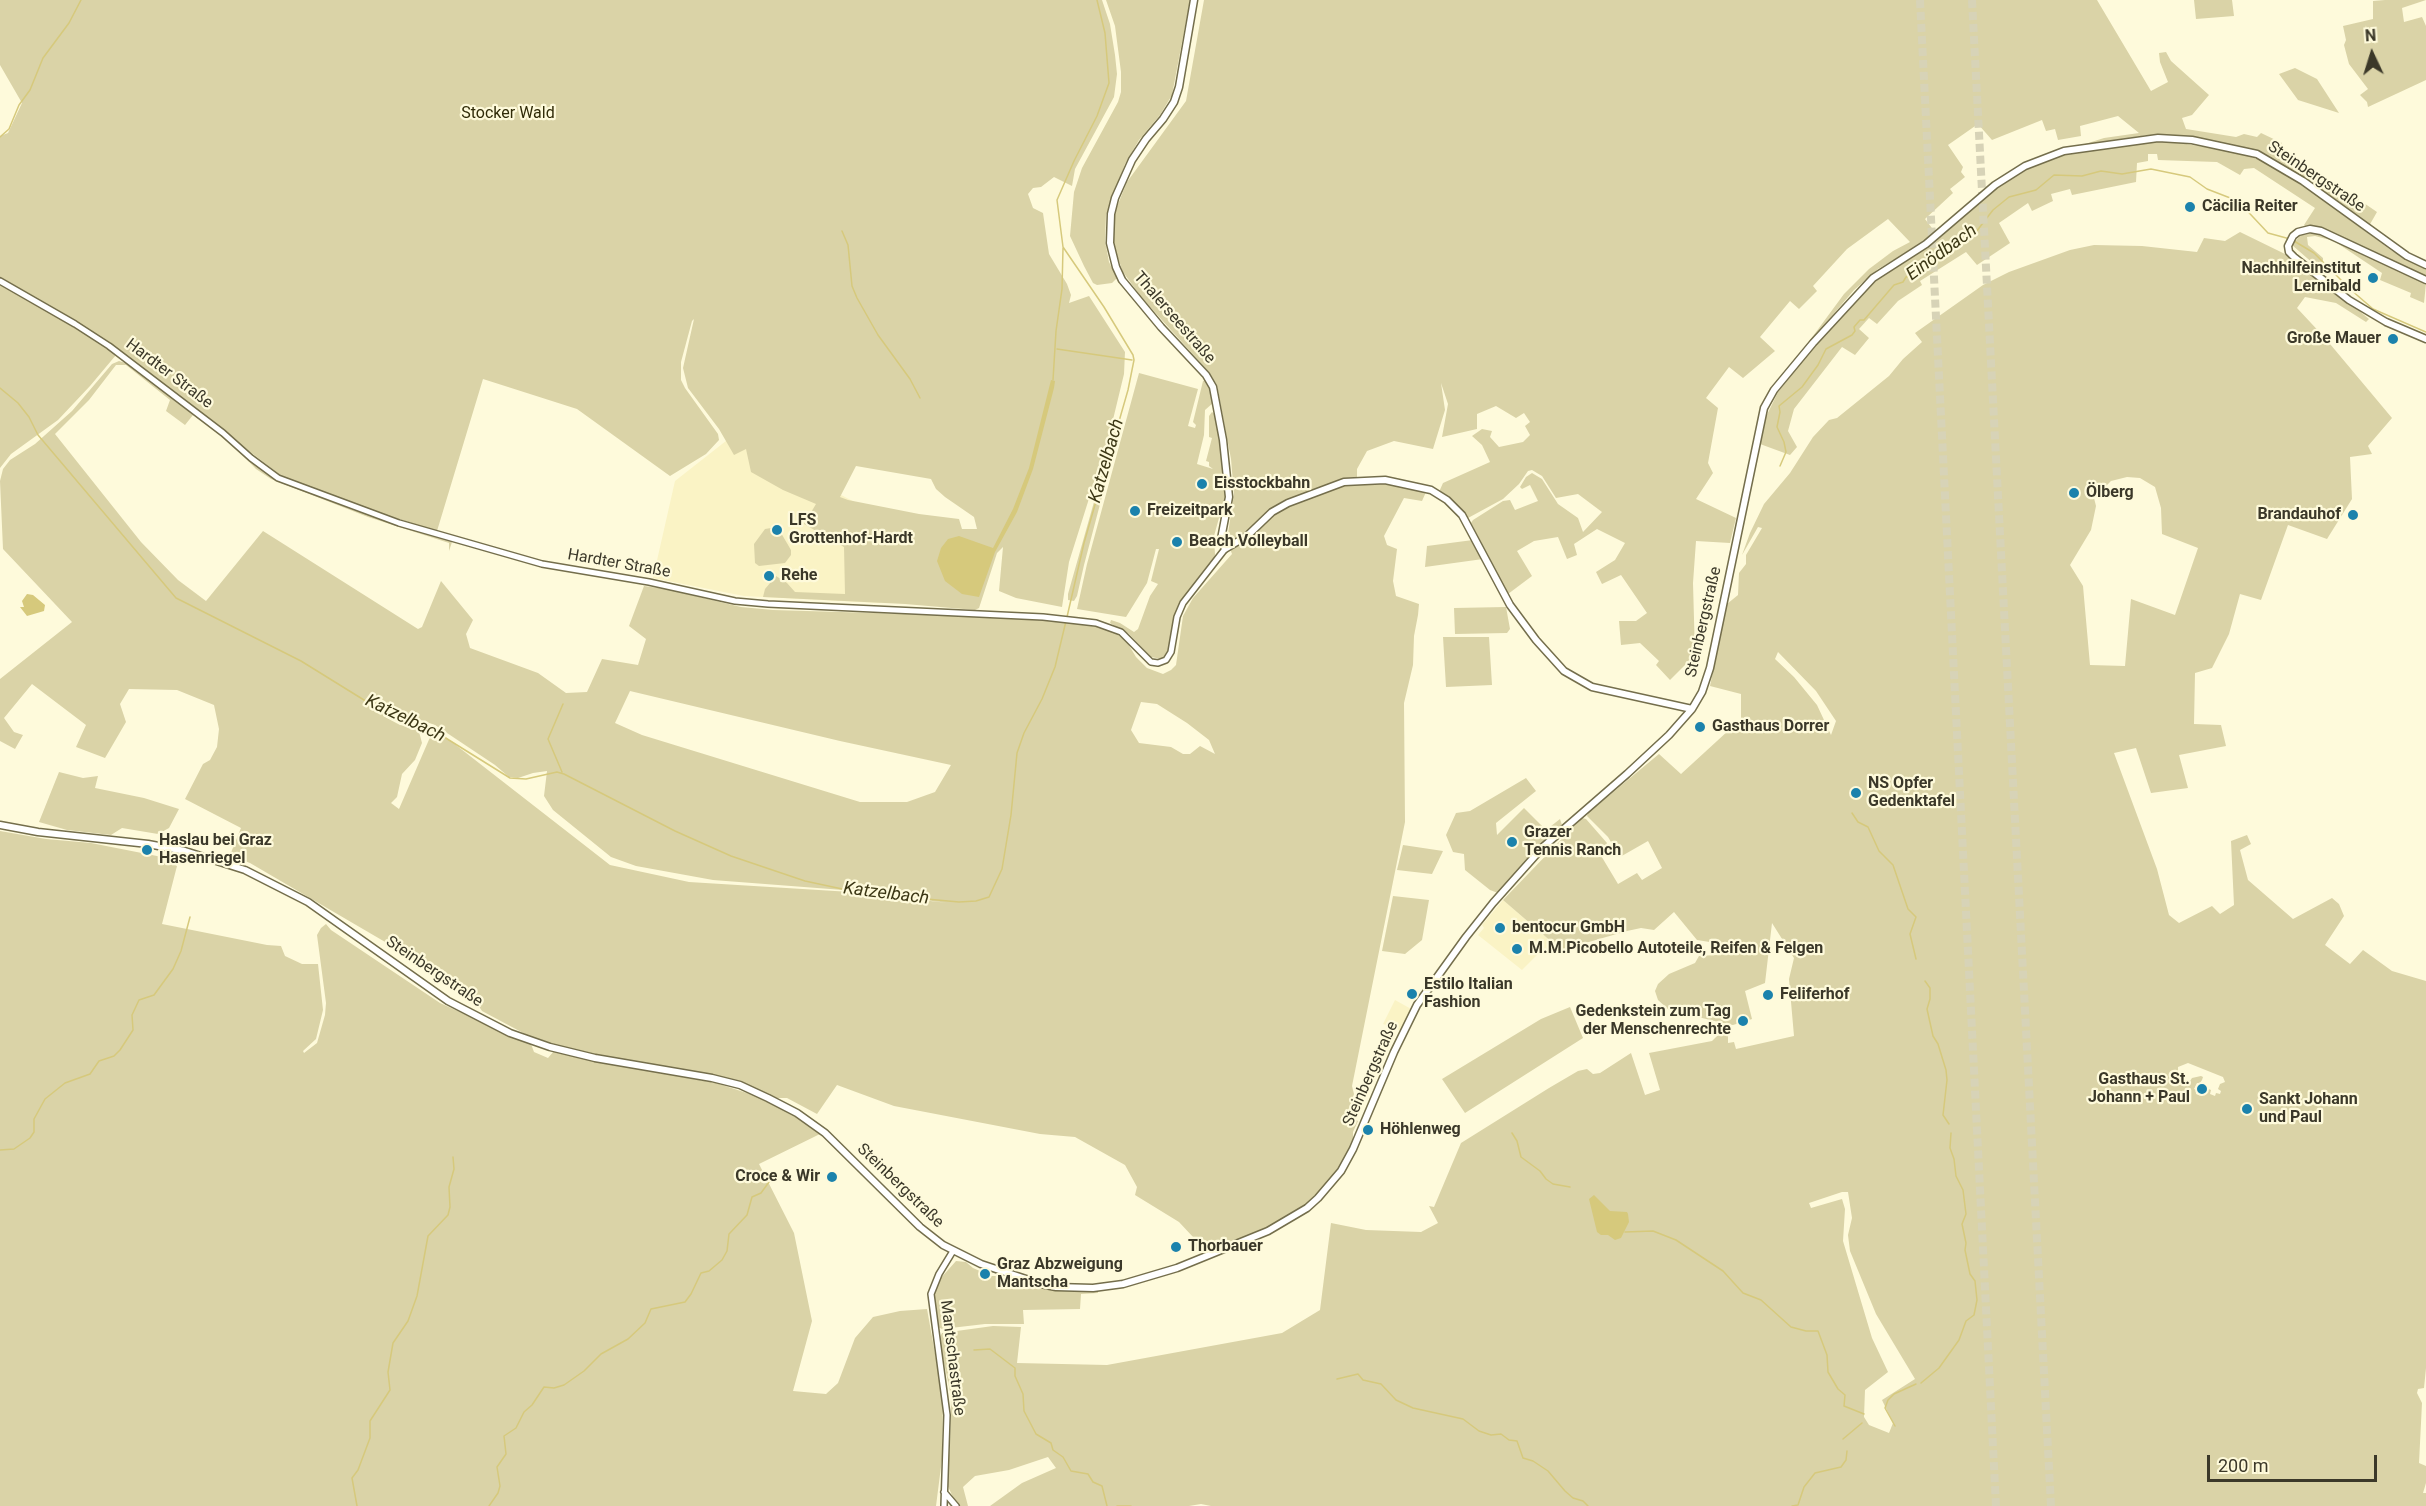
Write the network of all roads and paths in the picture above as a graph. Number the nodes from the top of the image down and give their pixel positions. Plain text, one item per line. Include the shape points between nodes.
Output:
1 (1194, 0) edge
2 (2426, 265) edge
3 (2426, 280) edge
4 (0, 281) edge
5 (2426, 339) edge
6 (1225, 549) junction
7 (1692, 709) junction
8 (0, 825) edge
9 (953, 1251) junction
10 (944, 1492) junction
11 (944, 1506) edge
12 (956, 1506) edge

1 - 6 main road, Thalerseestraße via 1174,102 1132,160 1113,206 1110,243 1122,280 1213,387 1228,482 1228,510 1221,539
2 - 7 main road, Steinbergstraße via 2392,246 2288,170 2236,148 2171,138 2128,141 2049,155 2004,177 1926,244 1873,278 1825,328 1768,399 1757,432 1710,668
3 - 5 main road via 2321,231 2306,230 2293,236 2288,246 2290,254 2349,300
4 - 6 street, Hardter Straße via 109,346 278,478 399,523 525,560 735,601 1073,620 1113,628 1151,662 1158,663 1171,652 1183,603
6 - 7 main road via 1247,536 1272,512 1344,482 1385,480 1431,490 1462,515 1510,605 1564,671 1592,687
7 - 9 main road, Steinbergstraße via 1628,774 1543,847 1485,913 1417,1005 1353,1149 1333,1182 1307,1208 1268,1231 1211,1255 1114,1286 1075,1288 1041,1284 995,1270
8 - 9 main road, Steinbergstraße via 147,844 231,865 308,902 448,1001 510,1033 595,1058 740,1085 797,1113 825,1133 920,1227
9 - 10 street, Mantschastraße via 931,1294 947,1416
10 - 11 street, Mantschastraße
10 - 12 street

